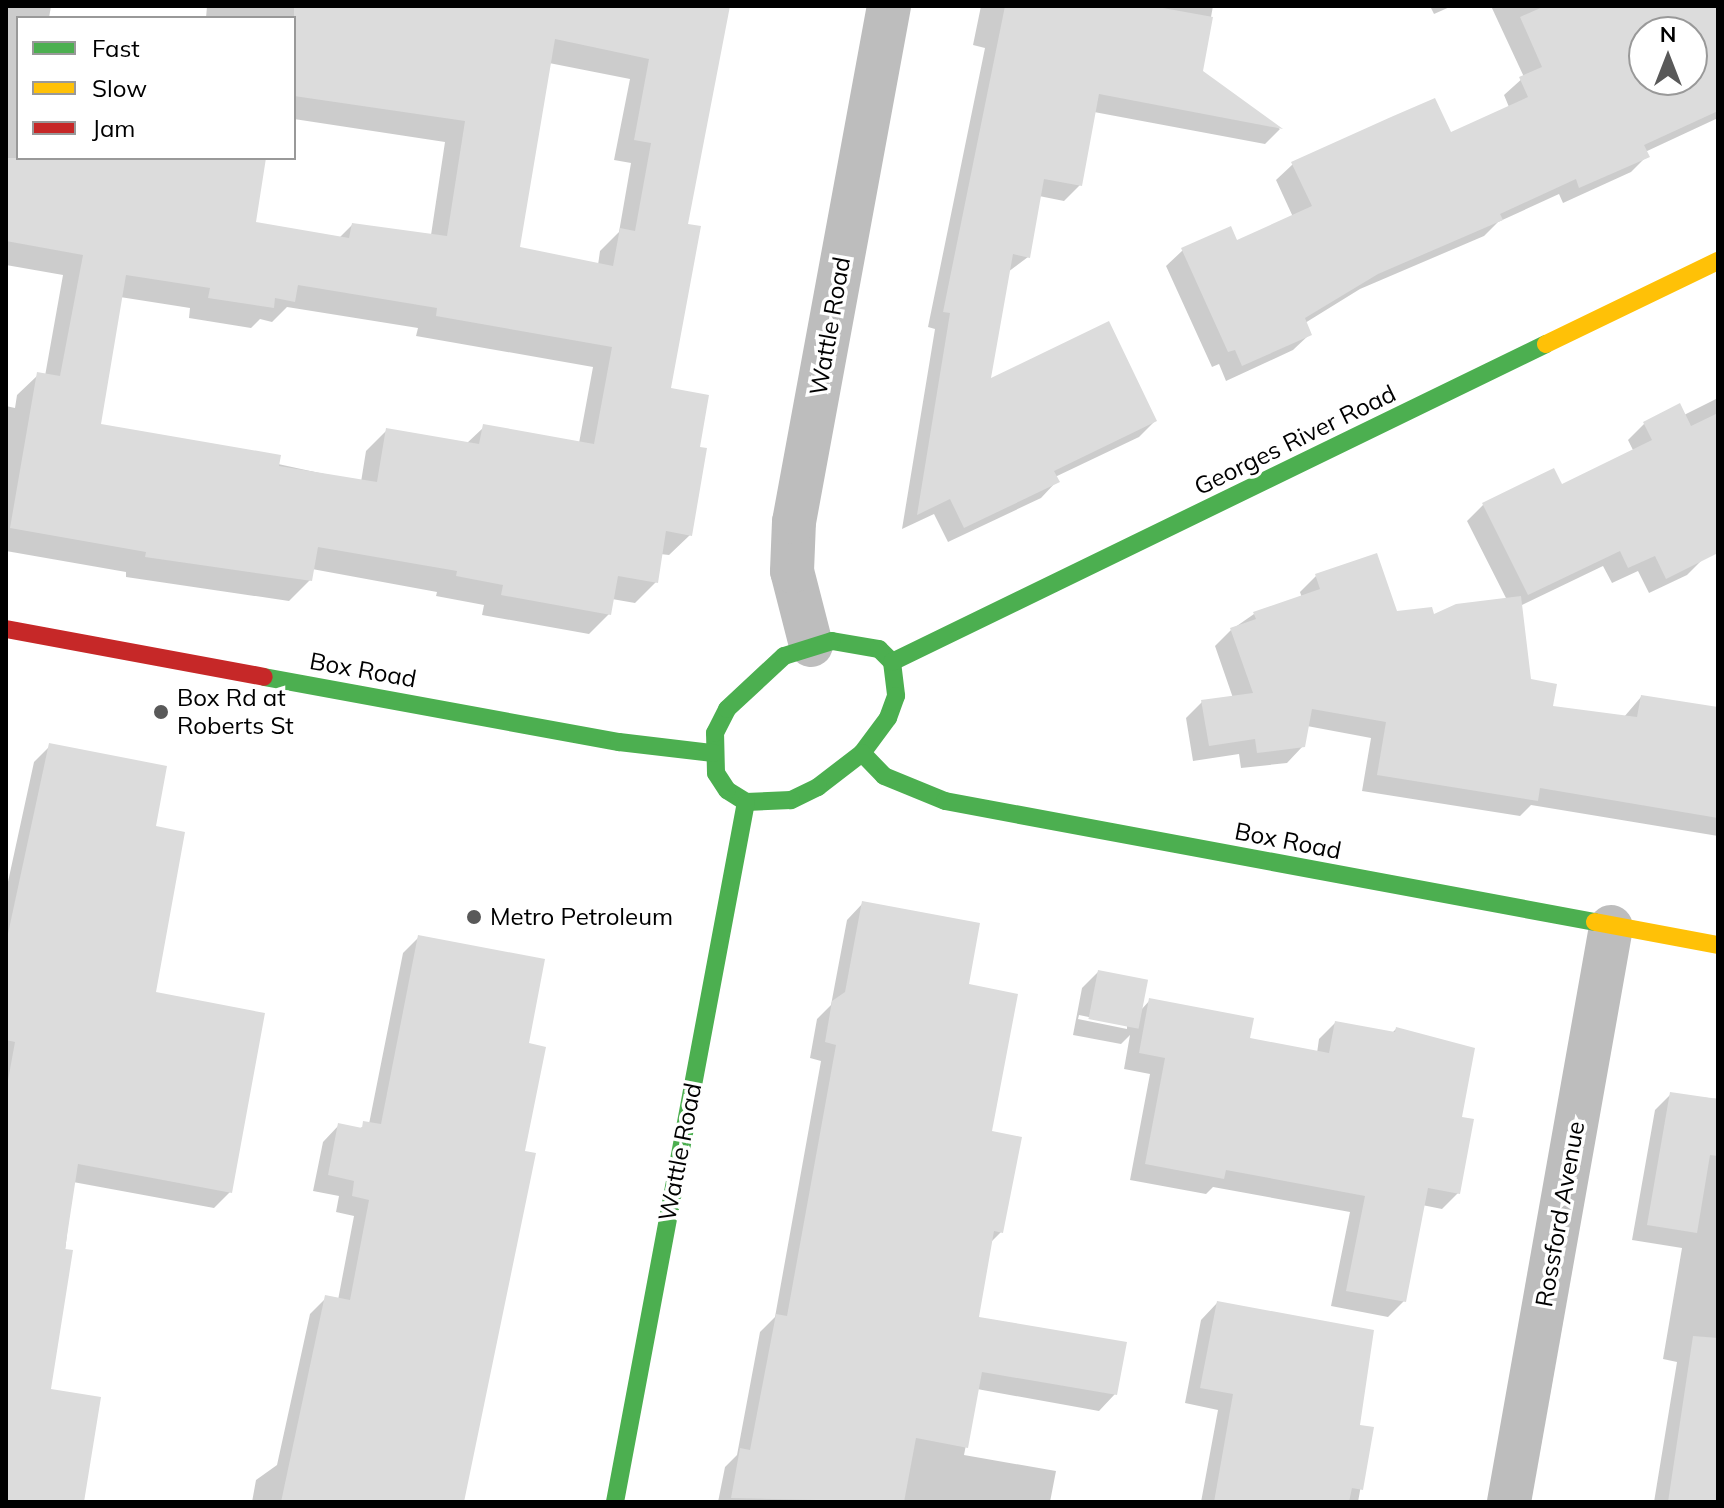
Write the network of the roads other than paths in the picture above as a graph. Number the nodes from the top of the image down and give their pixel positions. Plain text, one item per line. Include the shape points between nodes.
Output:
1 (889, 6) edge
2 (1718, 261) edge
3 (6, 629) edge
4 (811, 645) junction
5 (892, 662) junction
6 (713, 753) junction
7 (862, 753) junction
8 (746, 802) junction
9 (1611, 927) junction
10 (1718, 945) edge
11 (615, 1502) edge
12 (1509, 1502) edge

1 - 4 street, Wattle Road via 794,522 792,571
2 - 5 street, Georges River Road
3 - 6 street, Box Road via 619,742
4 - 5 street via 856,641 879,649
4 - 6 street via 784,656 743,691 715,733
5 - 7 street via 896,696 888,718
6 - 8 street via 727,790
7 - 8 street via 843,772 791,800
7 - 9 street, Box Road via 884,776 945,801
8 - 11 street, Wattle Road
9 - 10 street, Box Road
9 - 12 street, Rossford Avenue

